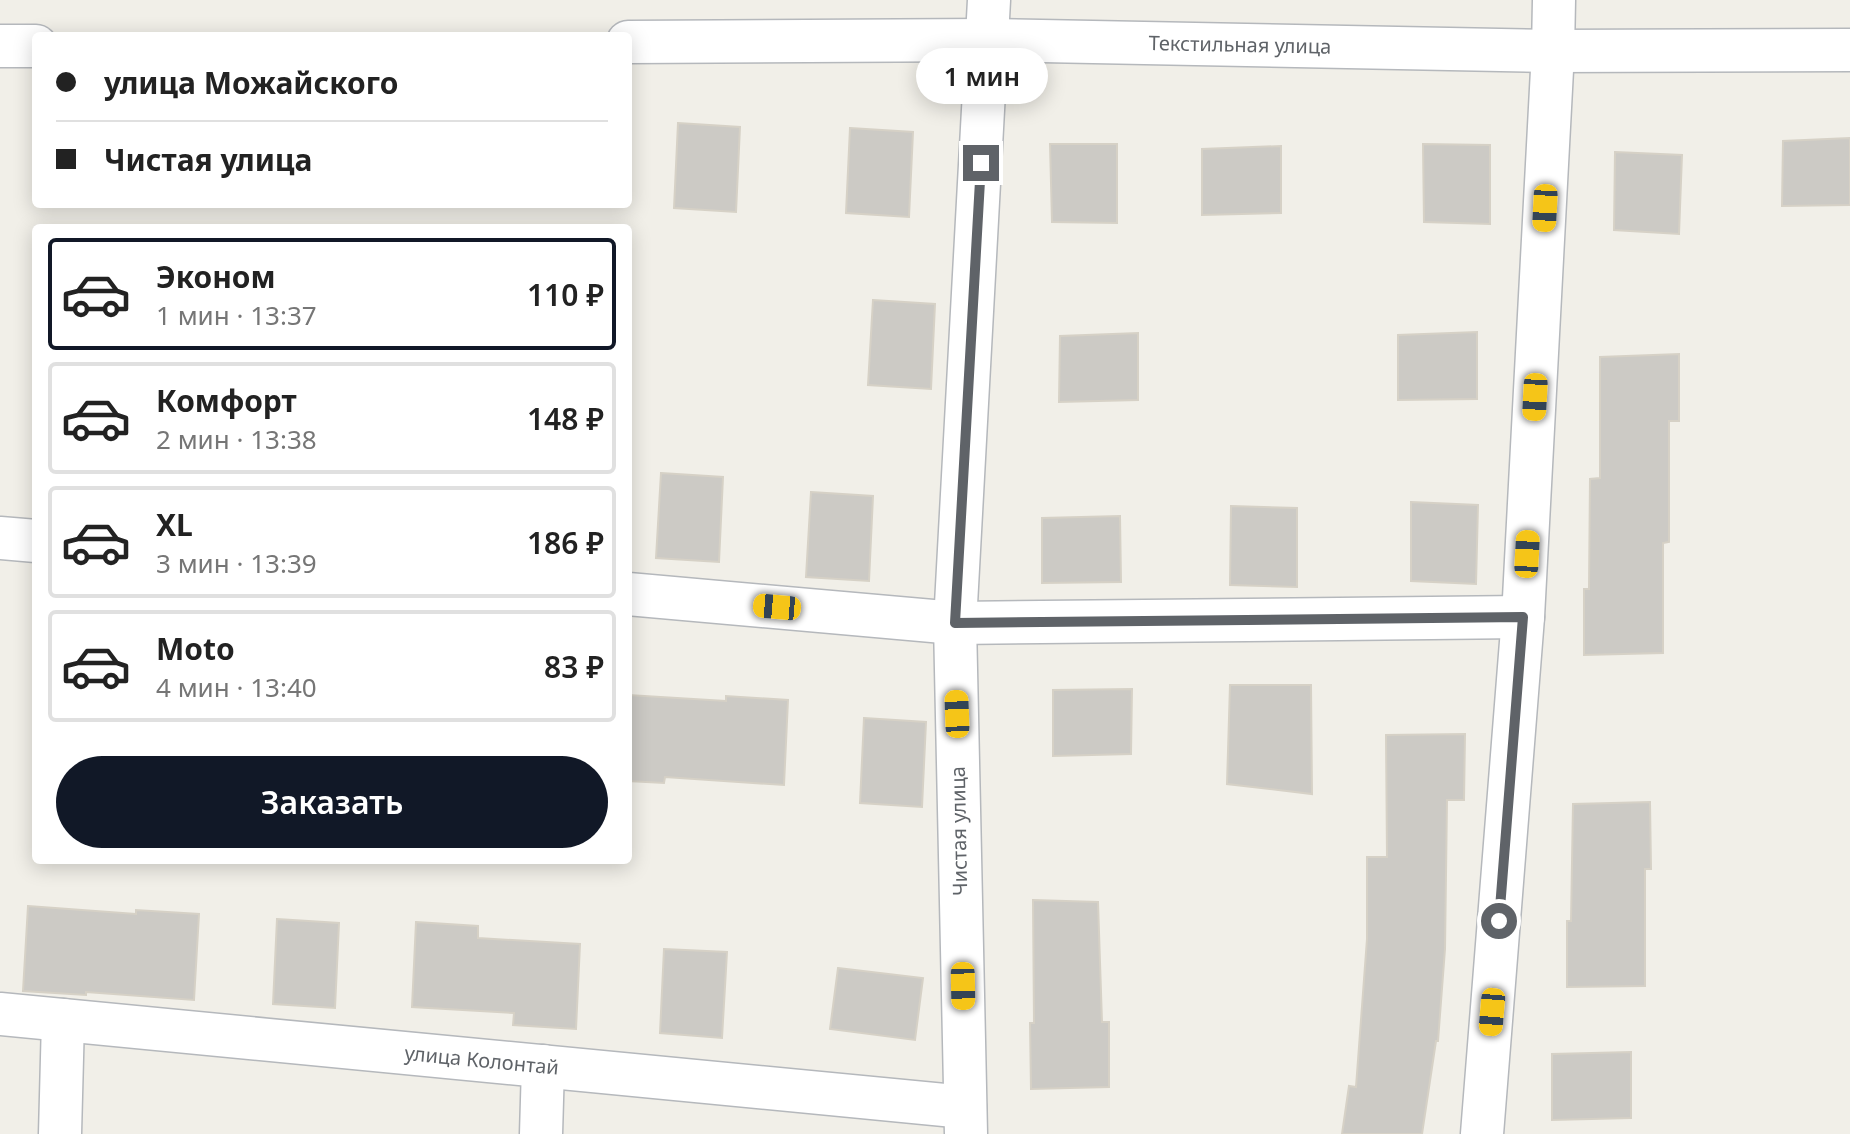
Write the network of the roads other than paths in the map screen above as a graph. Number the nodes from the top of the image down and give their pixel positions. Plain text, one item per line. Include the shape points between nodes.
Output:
1 (1554, 0) edge
2 (989, 20) edge
3 (632, 42) edge
4 (1850, 50) edge
5 (1553, 51) junction
6 (0, 538) edge
7 (32, 541) edge
8 (632, 594) edge
9 (1523, 617) junction
10 (955, 623) junction
11 (0, 1014) edge
12 (63, 1020) junction
13 (543, 1066) junction
14 (966, 1120) edge
15 (60, 1134) edge
16 (541, 1134) edge
17 (1482, 1134) edge

1 - 5 street
2 - 3 street, Текстильная улица
2 - 5 street, Текстильная улица
2 - 10 street, Чистая улица
4 - 5 street, Текстильная улица
5 - 9 street
6 - 7 street
8 - 10 street
9 - 10 street
9 - 17 street
10 - 14 street, Чистая улица
11 - 12 street, улица Колонтай
12 - 13 street, улица Колонтай
12 - 15 street
13 - 14 street, улица Колонтай
13 - 16 street

